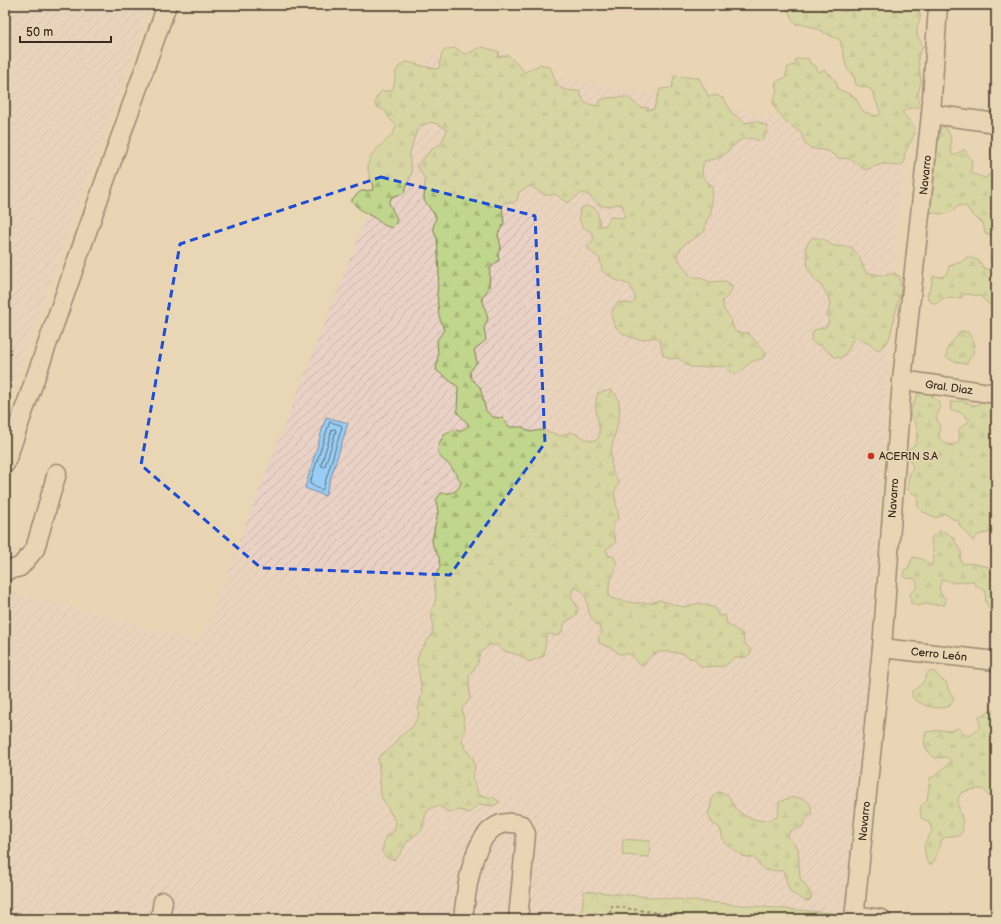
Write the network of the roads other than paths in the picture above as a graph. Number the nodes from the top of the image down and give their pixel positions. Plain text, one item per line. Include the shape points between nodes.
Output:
1 (167, 5) edge
2 (938, 5) edge
3 (931, 114) junction
4 (996, 123) edge
5 (902, 380) junction
6 (996, 394) edge
7 (5, 464) edge
8 (57, 474) dead end
9 (5, 571) edge
10 (882, 648) junction
11 (996, 661) edge
12 (163, 901) dead end
13 (854, 917) edge
14 (160, 919) edge
15 (463, 919) edge
16 (518, 919) edge
17 (881, 919) edge

1 - 7 street
2 - 3 street, Navarro
3 - 4 street
3 - 5 street, Navarro
5 - 6 street, Gral. Diaz
5 - 10 street, Navarro
8 - 9 street via 35,549 20,567
10 - 11 street, Cerro León
10 - 13 street, Navarro
12 - 14 street
13 - 17 street
15 - 16 street via 477,847 485,835 497,825 511,822 522,825 526,834

